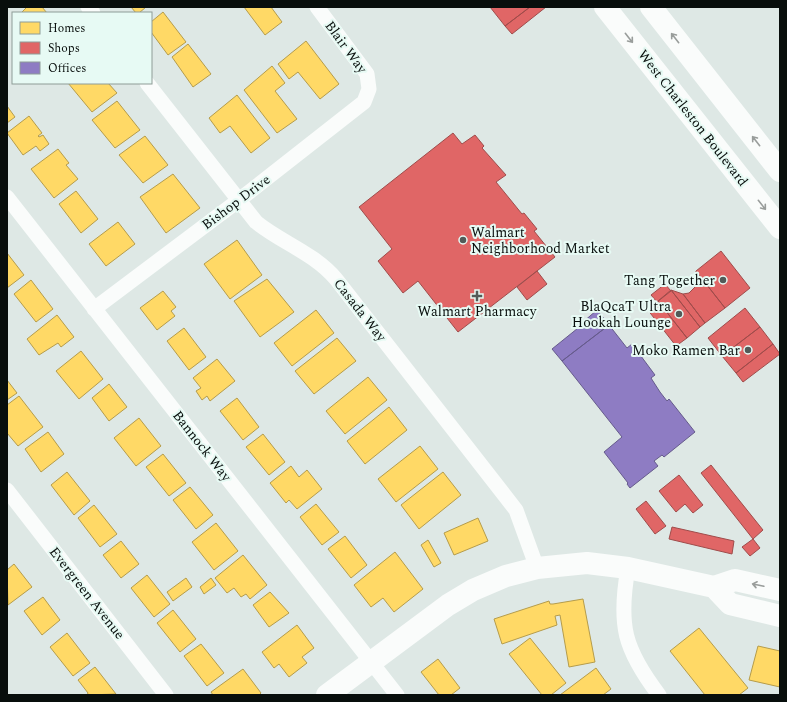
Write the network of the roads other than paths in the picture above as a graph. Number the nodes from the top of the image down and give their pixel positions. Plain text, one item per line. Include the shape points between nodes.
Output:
1 (317, 7) edge
2 (605, 7) edge
3 (651, 7) edge
4 (148, 84) edge
5 (369, 89) joint
6 (780, 171) edge
7 (7, 197) edge
8 (239, 200) junction
9 (780, 228) edge
10 (94, 308) junction
11 (7, 490) edge
12 (537, 568) junction
13 (628, 568) junction
14 (714, 587) junction
15 (780, 590) edge
16 (780, 608) edge
17 (750, 609) junction
18 (780, 616) edge
19 (371, 662) junction
20 (166, 695) edge
21 (327, 695) edge
22 (397, 695) edge
23 (659, 695) edge

1 - 5 street, Blair Way via 364,69
2 -> 9 main road, West Charleston Boulevard
6 -> 3 main road
4 - 8 street, Casada Way
5 - 8 street, Bishop Drive via 368,96 360,106
7 - 10 street, Bannock Way
8 - 10 street, Bishop Drive
8 - 12 street, Casada Way via 256,222 267,231 315,258 336,279 516,510
10 - 19 street, Bannock Way
11 - 20 street, Evergreen Avenue
12 - 13 main road via 587,563
12 - 19 main road via 506,576 474,590 448,605
13 - 14 main road
13 - 23 street via 622,616 626,637 637,666
15 -> 14 main road via 735,580
14 - 17 main road via 730,604
16 - 17 main road
17 - 18 main road
19 - 21 main road
19 - 22 street, Bannock Way

